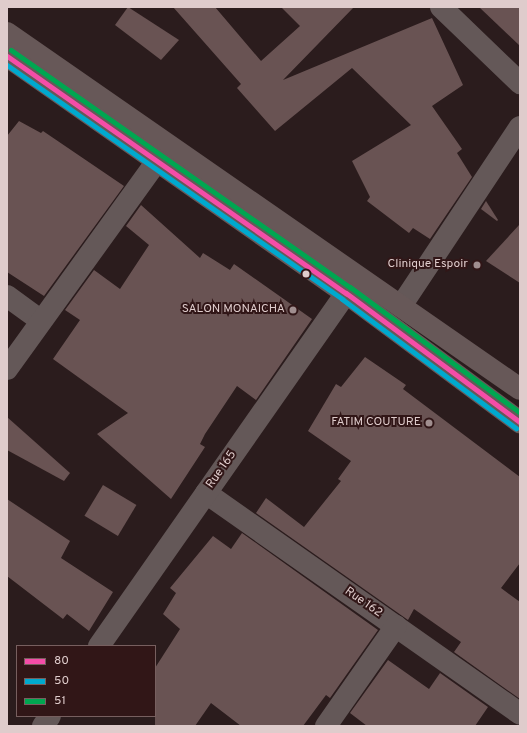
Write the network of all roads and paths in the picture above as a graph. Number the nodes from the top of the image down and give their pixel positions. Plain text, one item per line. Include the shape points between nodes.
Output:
1 (441, 7) edge
2 (7, 33) edge
3 (7, 56) edge
4 (520, 83) edge
5 (520, 127) edge
6 (157, 161) junction
7 (346, 293) junction
8 (7, 296) edge
9 (401, 306) junction
10 (40, 320) junction
11 (7, 368) edge
12 (520, 389) edge
13 (520, 422) edge
14 (206, 493) junction
15 (396, 626) junction
16 (100, 645) edge
17 (520, 714) edge
18 (49, 717) edge
19 (43, 726) edge
20 (326, 726) edge

1 - 4 street
2 - 9 main road
3 - 6 main road
5 - 9 street
6 - 7 main road
6 - 10 street
7 - 13 main road
7 - 14 street, Rue 165
8 - 10 street
9 - 12 main road
10 - 11 street
14 - 15 street, Rue 162
14 - 16 street, Rue 165
15 - 17 street, Rue 162
15 - 20 street
18 - 19 street

